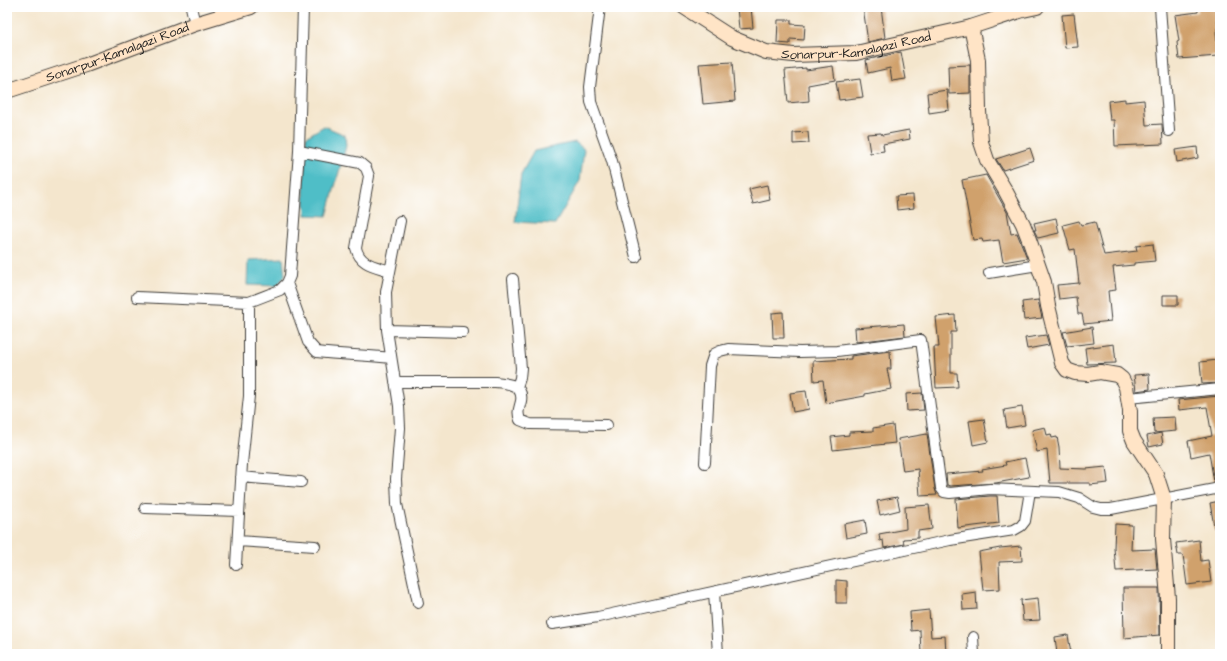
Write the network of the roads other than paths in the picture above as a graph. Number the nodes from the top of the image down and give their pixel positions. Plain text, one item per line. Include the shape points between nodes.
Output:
1 (192, 7) edge
2 (303, 7) edge
3 (600, 7) edge
4 (684, 7) edge
5 (1036, 7) edge
6 (1160, 7) edge
7 (243, 8) edge
8 (195, 24) junction
9 (971, 27) junction
10 (7, 90) edge
11 (1169, 131) dead end
12 (299, 151) junction
13 (400, 221) dead end
14 (636, 257) dead end
15 (1038, 265) junction
16 (390, 271) junction
17 (989, 273) dead end
18 (513, 279) dead end
19 (287, 283) junction
20 (137, 297) dead end
21 (249, 302) junction
22 (387, 330) junction
23 (463, 332) dead end
24 (391, 358) junction
25 (394, 382) junction
26 (517, 387) junction
27 (1220, 388) edge
28 (1128, 398) junction
29 (607, 425) dead end
30 (705, 463) dead end
31 (241, 477) junction
32 (301, 482) dead end
33 (1220, 488) edge
34 (1030, 491) junction
35 (1164, 499) junction
36 (145, 508) dead end
37 (239, 511) junction
38 (238, 541) junction
39 (315, 546) dead end
40 (236, 565) dead end
41 (714, 592) junction
42 (418, 603) dead end
43 (552, 624) dead end
44 (973, 637) dead end
45 (718, 654) edge
46 (974, 654) edge
47 (1168, 654) edge

1 - 8 street
2 - 12 street
3 - 14 street via 590,87 591,102 612,161
4 - 9 street, Sonarpur-Kamalgazi Road via 732,38 766,52 793,55 856,53
5 - 9 street, Sonarpur-Kamalgazi Road
6 - 11 street
7 - 8 street, Sonarpur-Kamalgazi Road
8 - 10 street, Sonarpur-Kamalgazi Road via 86,65
9 - 15 street via 978,60 981,142 1023,224
12 - 16 street via 360,164 366,168 369,176 356,248 363,262
12 - 19 street via 290,276
13 - 16 street
15 - 17 street
15 - 28 street via 1062,363 1067,370 1075,373 1100,372 1117,375 1126,387
16 - 22 street via 386,292
18 - 26 street via 521,368
19 - 21 street via 280,290
19 - 24 street via 308,342 316,352
20 - 21 street
21 - 31 street via 249,396
22 - 23 street
22 - 24 street
24 - 25 street
25 - 26 street via 494,382
25 - 42 street via 400,428 397,504
26 - 29 street via 521,394 517,412 520,420 530,424
27 - 28 street
28 - 35 street via 1130,432 1156,474
30 - 34 street via 710,366 714,354 728,349 837,351 921,340 940,488 950,493 990,489
31 - 32 street
31 - 37 street
33 - 35 street
34 - 35 street via 1070,494 1101,509
34 - 41 street via 1025,521 1014,530 950,540
35 - 47 street via 1163,539 1168,598
36 - 37 street
37 - 38 street
38 - 39 street
38 - 40 street
41 - 43 street via 598,617
41 - 45 street
44 - 46 street

